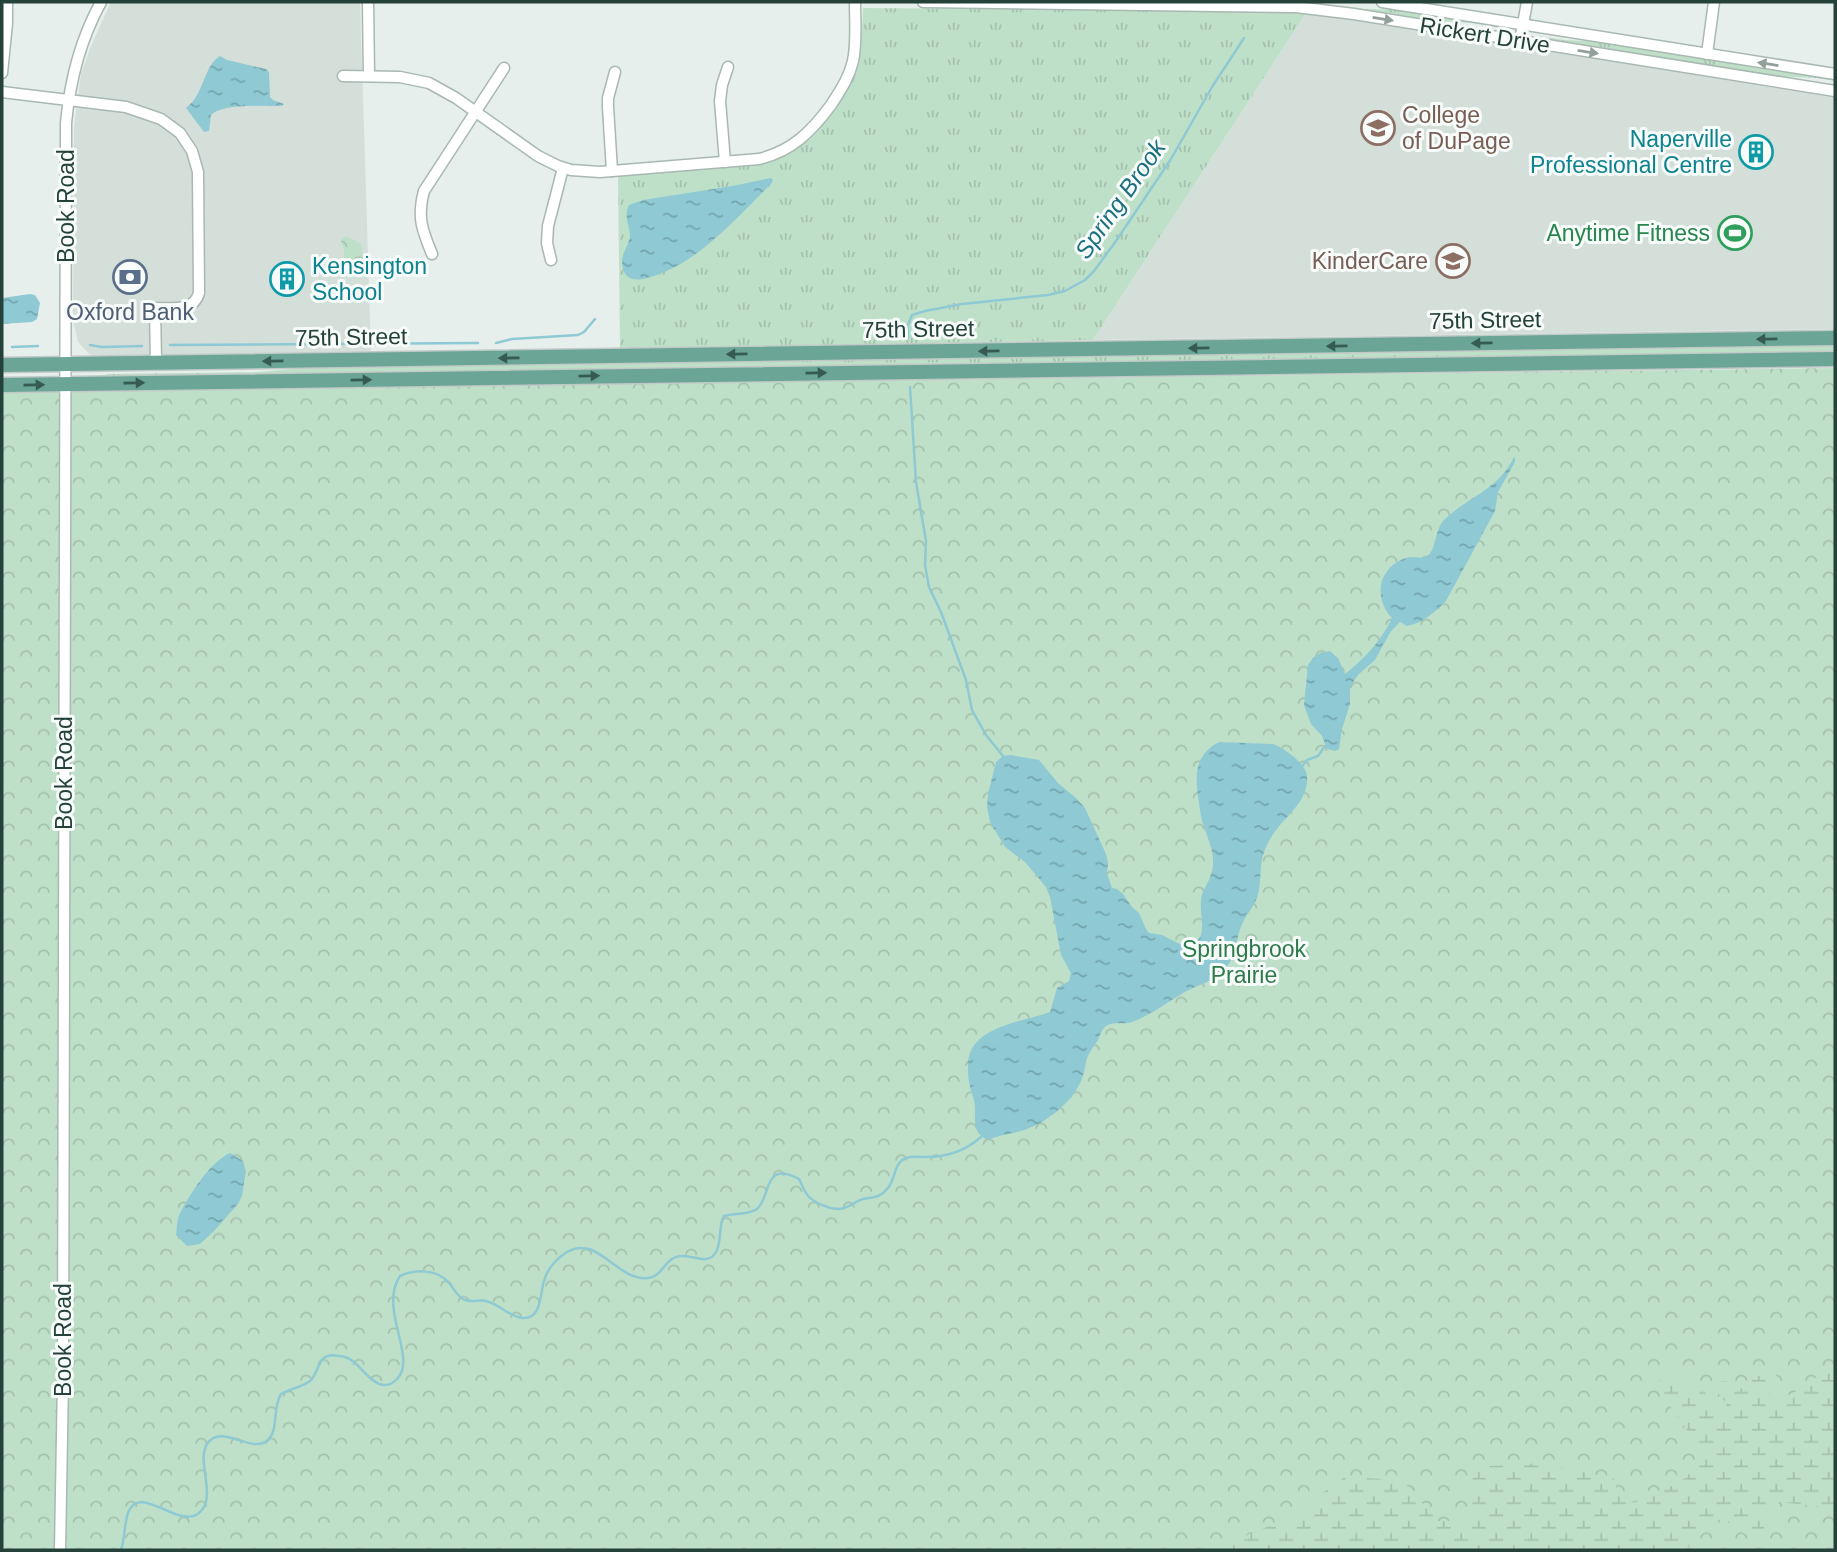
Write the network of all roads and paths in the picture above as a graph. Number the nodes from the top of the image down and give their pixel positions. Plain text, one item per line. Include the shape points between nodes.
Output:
1 (7, 2) edge
2 (101, 2) edge
3 (368, 2) edge
4 (855, 2) edge
5 (923, 2) edge
6 (1382, 2) edge
7 (1527, 2) edge
8 (1714, 2) edge
9 (1523, 24) junction
10 (1520, 41) junction
11 (1707, 54) junction
12 (728, 67) dead end
13 (504, 68) dead end
14 (615, 72) dead end
15 (2, 73) edge
16 (1835, 74) edge
17 (369, 75) junction
18 (343, 76) dead end
19 (1835, 91) edge
20 (2, 92) edge
21 (68, 100) junction
22 (475, 111) junction
23 (725, 162) junction
24 (563, 168) junction
25 (612, 171) junction
26 (432, 254) dead end
27 (551, 260) dead end
28 (1835, 338) edge
29 (1835, 359) edge
30 (156, 363) junction
31 (66, 364) junction
32 (2, 365) edge
33 (66, 384) junction
34 (2, 385) edge
35 (60, 1550) edge

1 - 15 street
2 - 21 street, Book Road via 77,58
3 - 17 street
4 - 23 street via 855,51 850,69 822,117 806,136 782,152
5 -> 10 street, Rickert Drive via 1296,7
6 - 9 street, Rickert Drive
7 - 9 street
8 - 11 street
9 - 10 street
9 - 11 street, Rickert Drive
10 -> 19 street, Rickert Drive
16 -> 11 street, Rickert Drive
12 - 23 street via 720,101
13 - 22 street
14 - 25 street via 608,98
17 - 18 street
17 - 22 street via 429,83
20 - 21 street
21 - 30 street via 126,107 161,119 180,133 196,162 200,182 198,297 186,307 155,308
21 - 31 street, Book Road
22 - 24 street via 538,156
22 - 26 street via 424,191 420,220
23 - 25 street
24 - 25 street
24 - 27 street via 548,226
28 -> 30 main road, 75th Street
33 -> 29 main road, 75th Street
30 - 31 main road, 75th Street
31 - 32 main road, 75th Street
31 - 33 street, Book Road
34 -> 33 main road, 75th Street
33 - 35 street, Book Road

